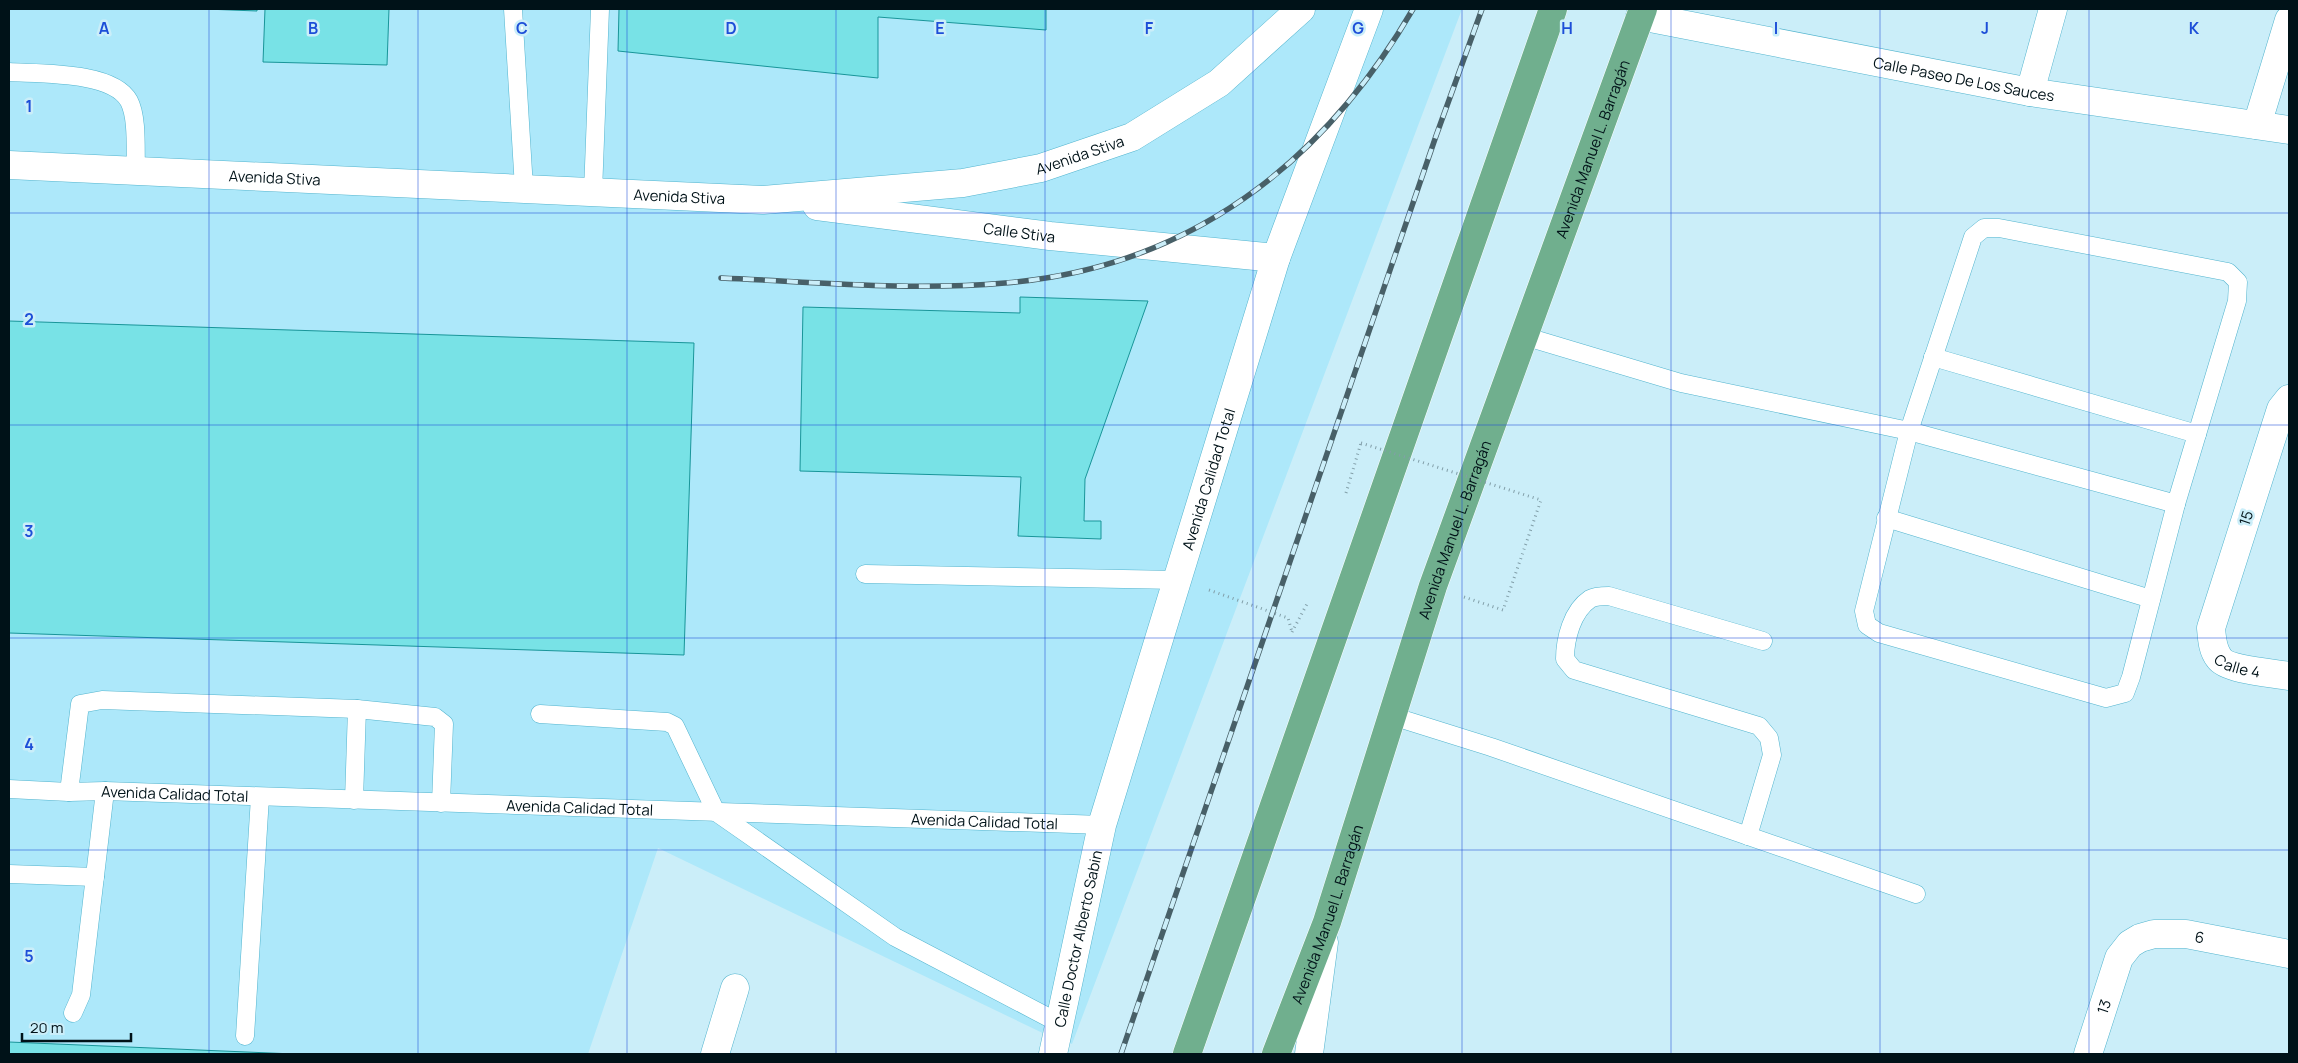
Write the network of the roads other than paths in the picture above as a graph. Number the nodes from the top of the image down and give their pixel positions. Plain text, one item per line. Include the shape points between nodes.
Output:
1 (513, 9) edge
2 (600, 9) edge
3 (1301, 9) edge
4 (1369, 9) edge
5 (1553, 9) edge
6 (2053, 9) edge
7 (1641, 12) edge
8 (2289, 20) edge
9 (9, 72) edge
10 (2030, 92) junction
11 (2257, 125) junction
12 (2289, 130) edge
13 (9, 165) edge
14 (136, 171) junction
15 (524, 188) junction
16 (593, 192) junction
17 (763, 200) junction
18 (1276, 258) junction
19 (1524, 336) junction
20 (1933, 357) junction
21 (2285, 404) edge
22 (1909, 430) junction
23 (2197, 434) junction
24 (2176, 504) junction
25 (1886, 518) junction
26 (865, 574) dead end
27 (1177, 580) junction
28 (2151, 599) junction
29 (2211, 628) joint
30 (1764, 641) dead end
31 (2289, 676) edge
32 (357, 709) junction
33 (540, 714) dead end
34 (1392, 716) junction
35 (9, 789) edge
36 (105, 791) junction
37 (69, 792) junction
38 (260, 796) junction
39 (354, 800) junction
40 (441, 802) junction
41 (716, 812) junction
42 (1102, 825) junction
43 (1748, 836) junction
44 (9, 874) edge
45 (95, 878) junction
46 (1916, 894) dead end
47 (1327, 922) junction
48 (2289, 954) edge
49 (2119, 958) joint
50 (735, 988) dead end
51 (73, 1013) dead end
52 (1059, 1023) junction
53 (245, 1036) dead end
54 (714, 1054) edge
55 (1052, 1054) edge
56 (1188, 1054) edge
57 (1276, 1054) edge
58 (1308, 1054) edge
59 (2088, 1054) edge

1 - 15 lane
2 - 16 lane
3 - 17 street, Avenida Stiva via 1218,83 1132,137 1042,168 963,183
4 - 18 street, Avenida Calidad Total
5 - 56 highway
6 - 10 street
7 - 10 street, Calle Paseo De Los Sauces
7 - 19 highway, Avenida Manuel L. Barragán
8 - 11 street
9 - 14 lane via 77,75 119,90 129,101 134,120
10 - 11 street, Calle Paseo De Los Sauces
11 - 12 street, Calle Paseo De Los Sauces
13 - 14 street, Avenida Stiva
14 - 15 street, Avenida Stiva
15 - 16 street, Avenida Stiva
16 - 17 street, Avenida Stiva
17 - 18 street, Calle Stiva via 1050,236
18 - 27 street, Avenida Calidad Total
19 - 22 lane via 1681,383
19 - 34 highway, Avenida Manuel L. Barragán via 1433,586
20 - 22 lane
20 - 23 lane
20 - 23 lane via 1973,237 1984,228 1999,228 2228,272 2238,282 2237,301
21 - 29 street, 15
22 - 24 lane
22 - 25 lane
23 - 24 lane
24 - 28 lane
25 - 28 lane
25 - 28 lane via 1864,610 1867,625 1879,633 2106,698 2125,693
26 - 27 lane
27 - 42 street, Avenida Calidad Total
29 - 31 street, Calle 4 via 2219,659 2231,666
30 - 43 lane via 1609,596 1591,598 1578,609 1565,644 1565,658 1574,670 1759,726 1769,738 1772,754
32 - 37 lane via 102,700 80,704
32 - 39 lane
32 - 40 lane via 435,717 444,724
33 - 41 lane via 667,722 675,726
34 - 43 lane
34 - 47 highway, Avenida Manuel L. Barragán
35 - 37 lane, Avenida Calidad Total
36 - 37 lane, Avenida Calidad Total
36 - 38 lane, Avenida Calidad Total
36 - 45 lane
38 - 39 lane, Avenida Calidad Total
38 - 53 lane
39 - 40 lane, Avenida Calidad Total
40 - 41 lane, Avenida Calidad Total
41 - 42 lane, Avenida Calidad Total
41 - 52 lane via 895,937
42 - 52 street, Calle Doctor Alberto Sabin
43 - 46 lane
44 - 45 lane
45 - 51 lane via 82,995
47 - 57 highway, Avenida Manuel L. Barragán
47 - 58 street
48 - 49 street, 6 via 2186,934 2154,934 2130,944
49 - 59 street, 13
50 - 54 street
52 - 55 street, Calle Doctor Alberto Sabin

